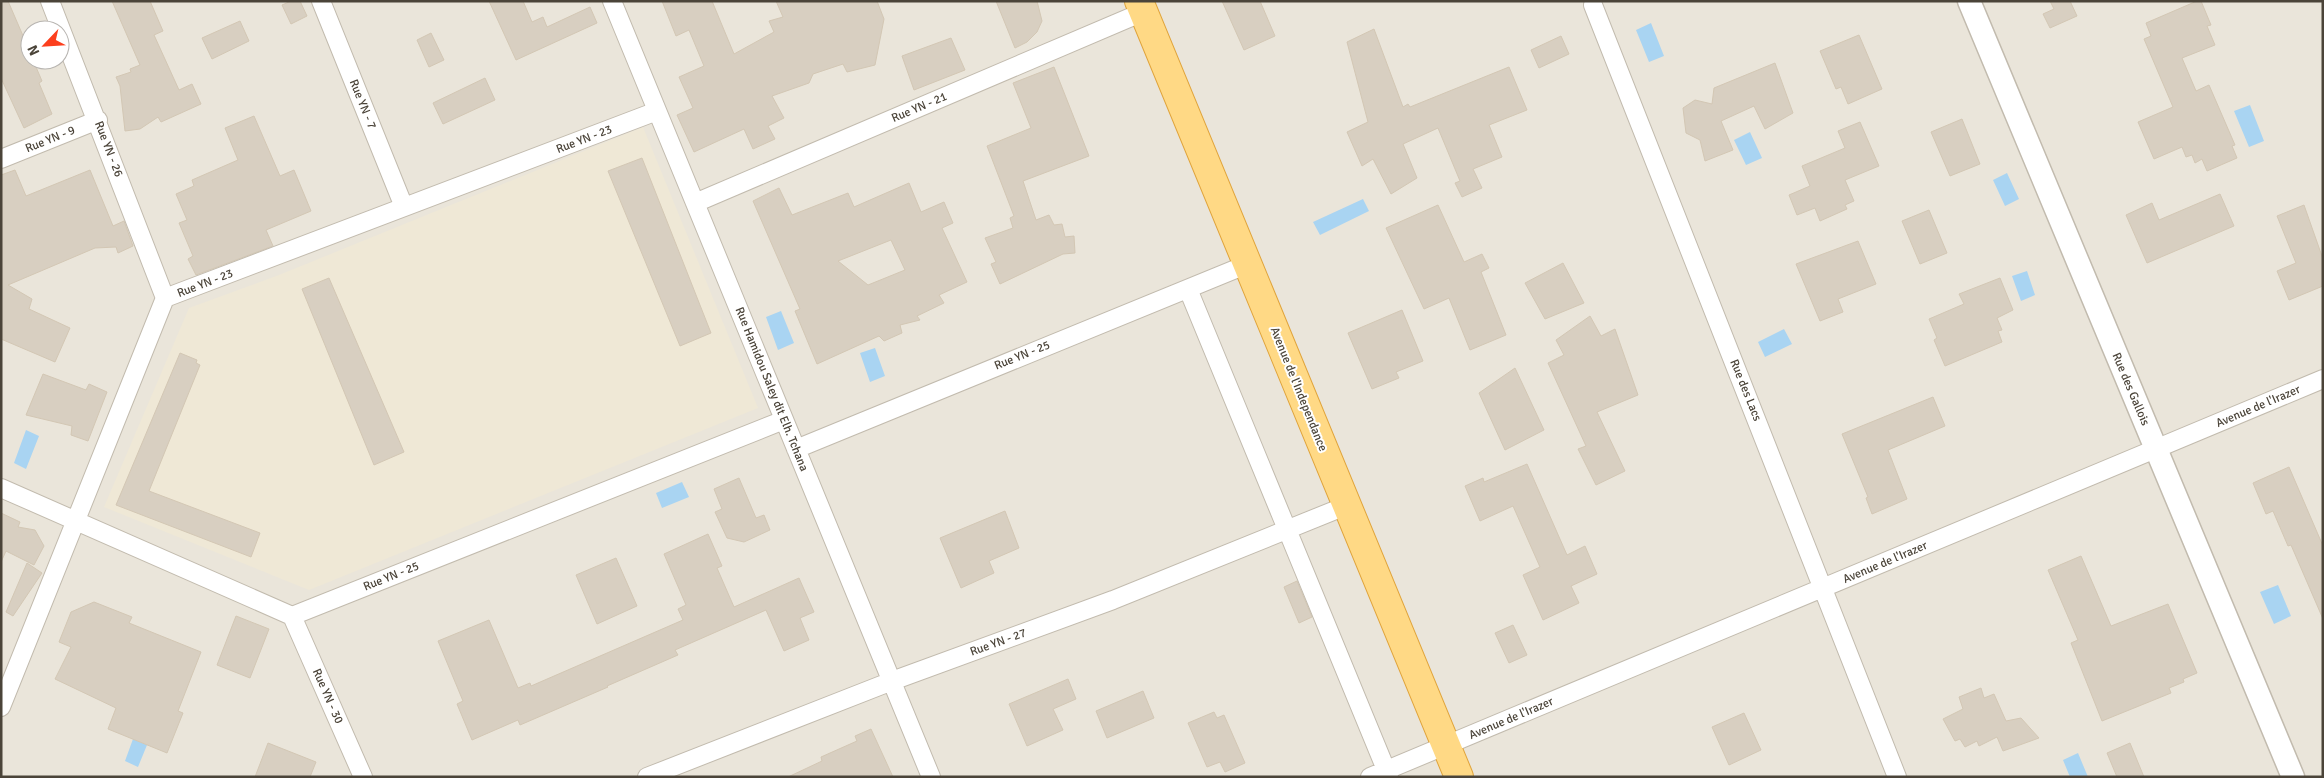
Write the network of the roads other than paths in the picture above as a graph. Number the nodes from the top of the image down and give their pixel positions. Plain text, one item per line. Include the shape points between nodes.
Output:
1 (50, 1) edge
2 (321, 1) edge
3 (612, 1) edge
4 (1968, 1) edge
5 (1593, 5) dead end
6 (1141, 6) edge
7 (657, 111) junction
8 (98, 120) junction
9 (1, 159) edge
10 (695, 203) junction
11 (404, 207) junction
12 (1248, 264) junction
13 (1188, 289) junction
14 (165, 298) junction
15 (2323, 378) edge
16 (784, 420) junction
17 (2156, 448) junction
18 (796, 449) junction
19 (1, 488) edge
20 (1348, 506) junction
21 (76, 520) junction
22 (1287, 529) junction
23 (1824, 588) junction
24 (292, 616) junction
25 (892, 681) junction
26 (1, 707) edge
27 (1447, 745) junction
28 (1382, 774) edge
29 (364, 777) edge
30 (647, 777) edge
31 (931, 777) edge
32 (1459, 777) edge
33 (1897, 777) edge
34 (2293, 777) edge

1 - 8 street, Rue YN - 26
2 - 11 street, Rue YN - 7
3 - 7 street, Rue Hamidou Saley dit Elh. Tchana
4 - 17 street, Rue des Gallois
5 - 23 street, Rue des Lacs
6 - 10 street, Rue YN - 21
6 - 12 highway, Avenue de l'Independance
7 - 10 street, Rue Hamidou Saley dit Elh. Tchana
7 - 11 street, Rue YN - 23
8 - 9 street, Rue YN - 9
8 - 14 street, Rue YN - 26
10 - 16 street, Rue Hamidou Saley dit Elh. Tchana
11 - 14 street, Rue YN - 23
12 - 13 street, Rue YN - 25
12 - 20 highway, Avenue de l'Independance
13 - 18 street, Rue YN - 25
13 - 22 street
14 - 21 street, Rue YN - 23
15 - 17 street, Avenue de l'Irazer
16 - 18 street, Rue Hamidou Saley dit Elh. Tchana
16 - 24 street, Rue YN - 25
17 - 23 street, Avenue de l'Irazer
17 - 34 street, Rue des Gallois
18 - 25 street, Rue Hamidou Saley dit Elh. Tchana
19 - 21 street
20 - 22 street, Rue YN - 27
20 - 27 highway, Avenue de l'Independance
21 - 24 street
21 - 26 street, Rue YN - 23
22 - 25 street, Rue YN - 27 via 1113,600
22 - 28 street
23 - 27 street, Avenue de l'Irazer
23 - 33 street, Rue des Lacs
24 - 29 street, Rue YN - 30
25 - 30 street, Rue YN - 27
25 - 31 street, Rue Hamidou Saley dit Elh. Tchana
27 - 28 street, Avenue de l'Irazer
27 - 32 highway, Avenue de l'Independance

